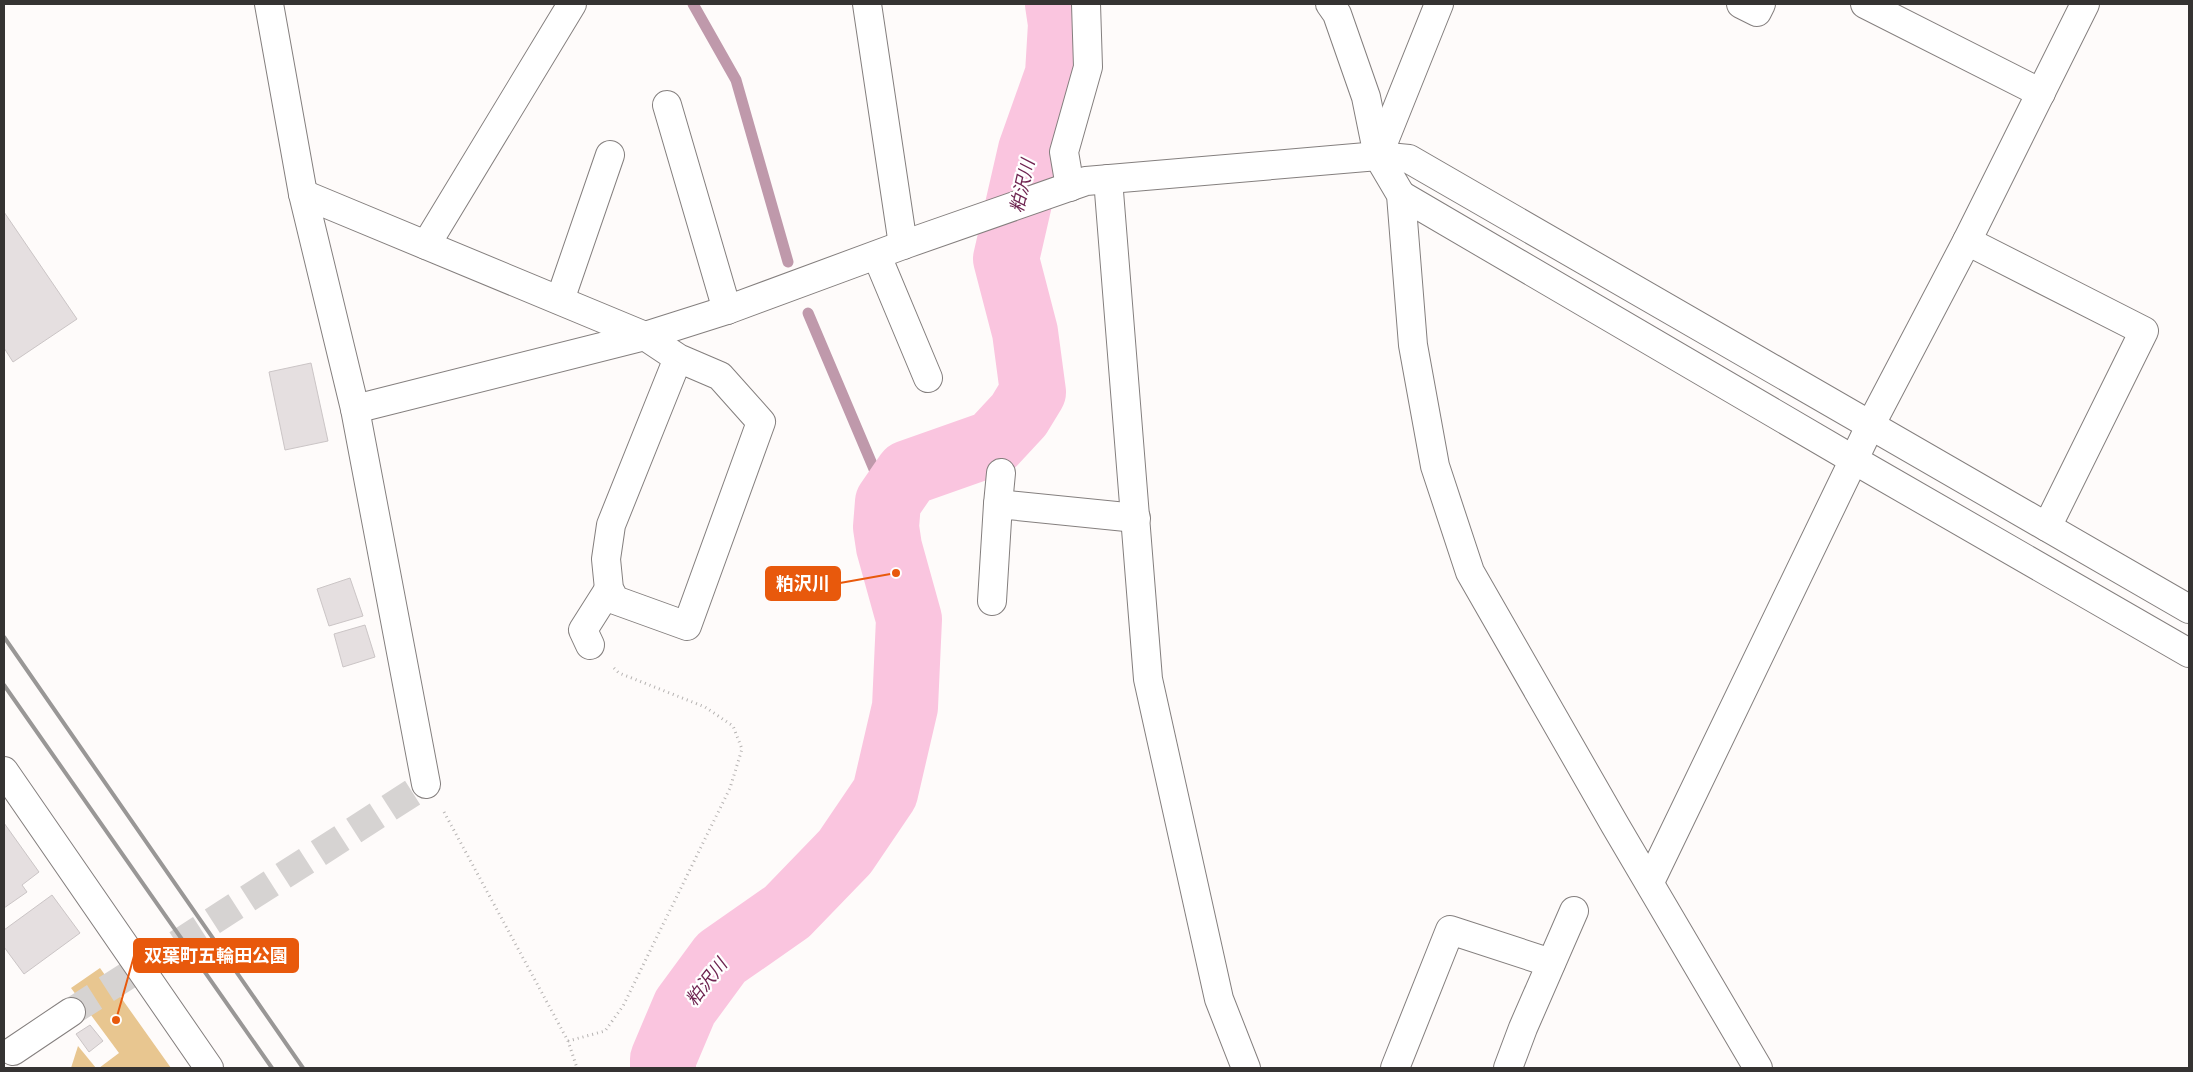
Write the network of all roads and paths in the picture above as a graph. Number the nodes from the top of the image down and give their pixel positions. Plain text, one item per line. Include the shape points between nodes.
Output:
1 (269, 4) edge
2 (572, 4) edge
3 (868, 4) edge
4 (1086, 4) edge
5 (1330, 4) edge
6 (1439, 4) edge
7 (1741, 4) edge
8 (1761, 4) edge
9 (1865, 4) edge
10 (2085, 4) edge
11 (2041, 92) junction
12 (667, 105) dead end
13 (610, 155) dead end
14 (1378, 156) junction
15 (1108, 179) junction
16 (1070, 187) junction
17 (303, 194) junction
18 (1401, 195) junction
19 (1967, 241) junction
20 (426, 245) junction
21 (903, 245) junction
22 (877, 256) junction
23 (560, 300) junction
24 (727, 310) junction
25 (645, 336) junction
26 (678, 358) junction
27 (928, 378) dead end
28 (355, 409) junction
29 (1870, 426) junction
30 (1854, 460) junction
31 (1001, 474) dead end
32 (998, 504) junction
33 (1136, 518) junction
34 (2047, 527) junction
35 (609, 589) junction
36 (992, 601) dead end
37 (2189, 609) edge
38 (590, 645) joint
39 (2189, 653) edge
40 (4, 771) edge
41 (426, 784) joint
42 (1650, 882) junction
43 (1574, 911) dead end
44 (1551, 963) junction
45 (71, 1012) tunnel mouth
46 (568, 1041) junction
47 (14, 1051) edge
48 (209, 1068) edge
49 (577, 1068) edge
50 (1246, 1068) edge
51 (1395, 1068) edge
52 (1508, 1068) edge
53 (1758, 1068) edge

1 - 17 street
2 - 20 street
3 - 21 street
4 - 16 street via 1088,67 1064,152
5 - 14 street via 1337,14 1366,97
6 - 14 street
7 - 8 street via 1757,12
9 - 11 street
10 - 11 street
11 - 19 street
12 - 24 street
13 - 23 street
14 - 15 street
14 - 18 street
14 - 29 street via 1409,159
15 - 16 street via 1086,181
15 - 33 street
16 - 21 street
17 - 20 street
17 - 28 street
18 - 30 street
18 - 42 street via 1414,354 1435,466 1470,572
19 - 29 street
19 - 34 street via 2144,332
20 - 23 street
21 - 22 street
22 - 24 street
22 - 27 street
23 - 25 street
24 - 25 street
25 - 26 street
25 - 28 street
26 - 35 street via 611,525 606,559
26 - 35 street via 720,376 761,422 687,626 615,600
28 - 41 street
29 - 30 street
29 - 34 street
30 - 39 street
30 - 42 street
31 - 32 street
32 - 33 street
32 - 36 street
33 - 50 street via 1148,679 1219,999
34 - 37 street
35 - 38 street via 583,630
38 - 46 path via 619,673 705,707 733,726 742,749 730,788 623,1006 605,1031
40 - 48 street
41 - 46 path
42 - 53 street
43 - 44 street
44 - 51 street via 1450,930
44 - 52 street
45 - 47 street
46 - 49 path

